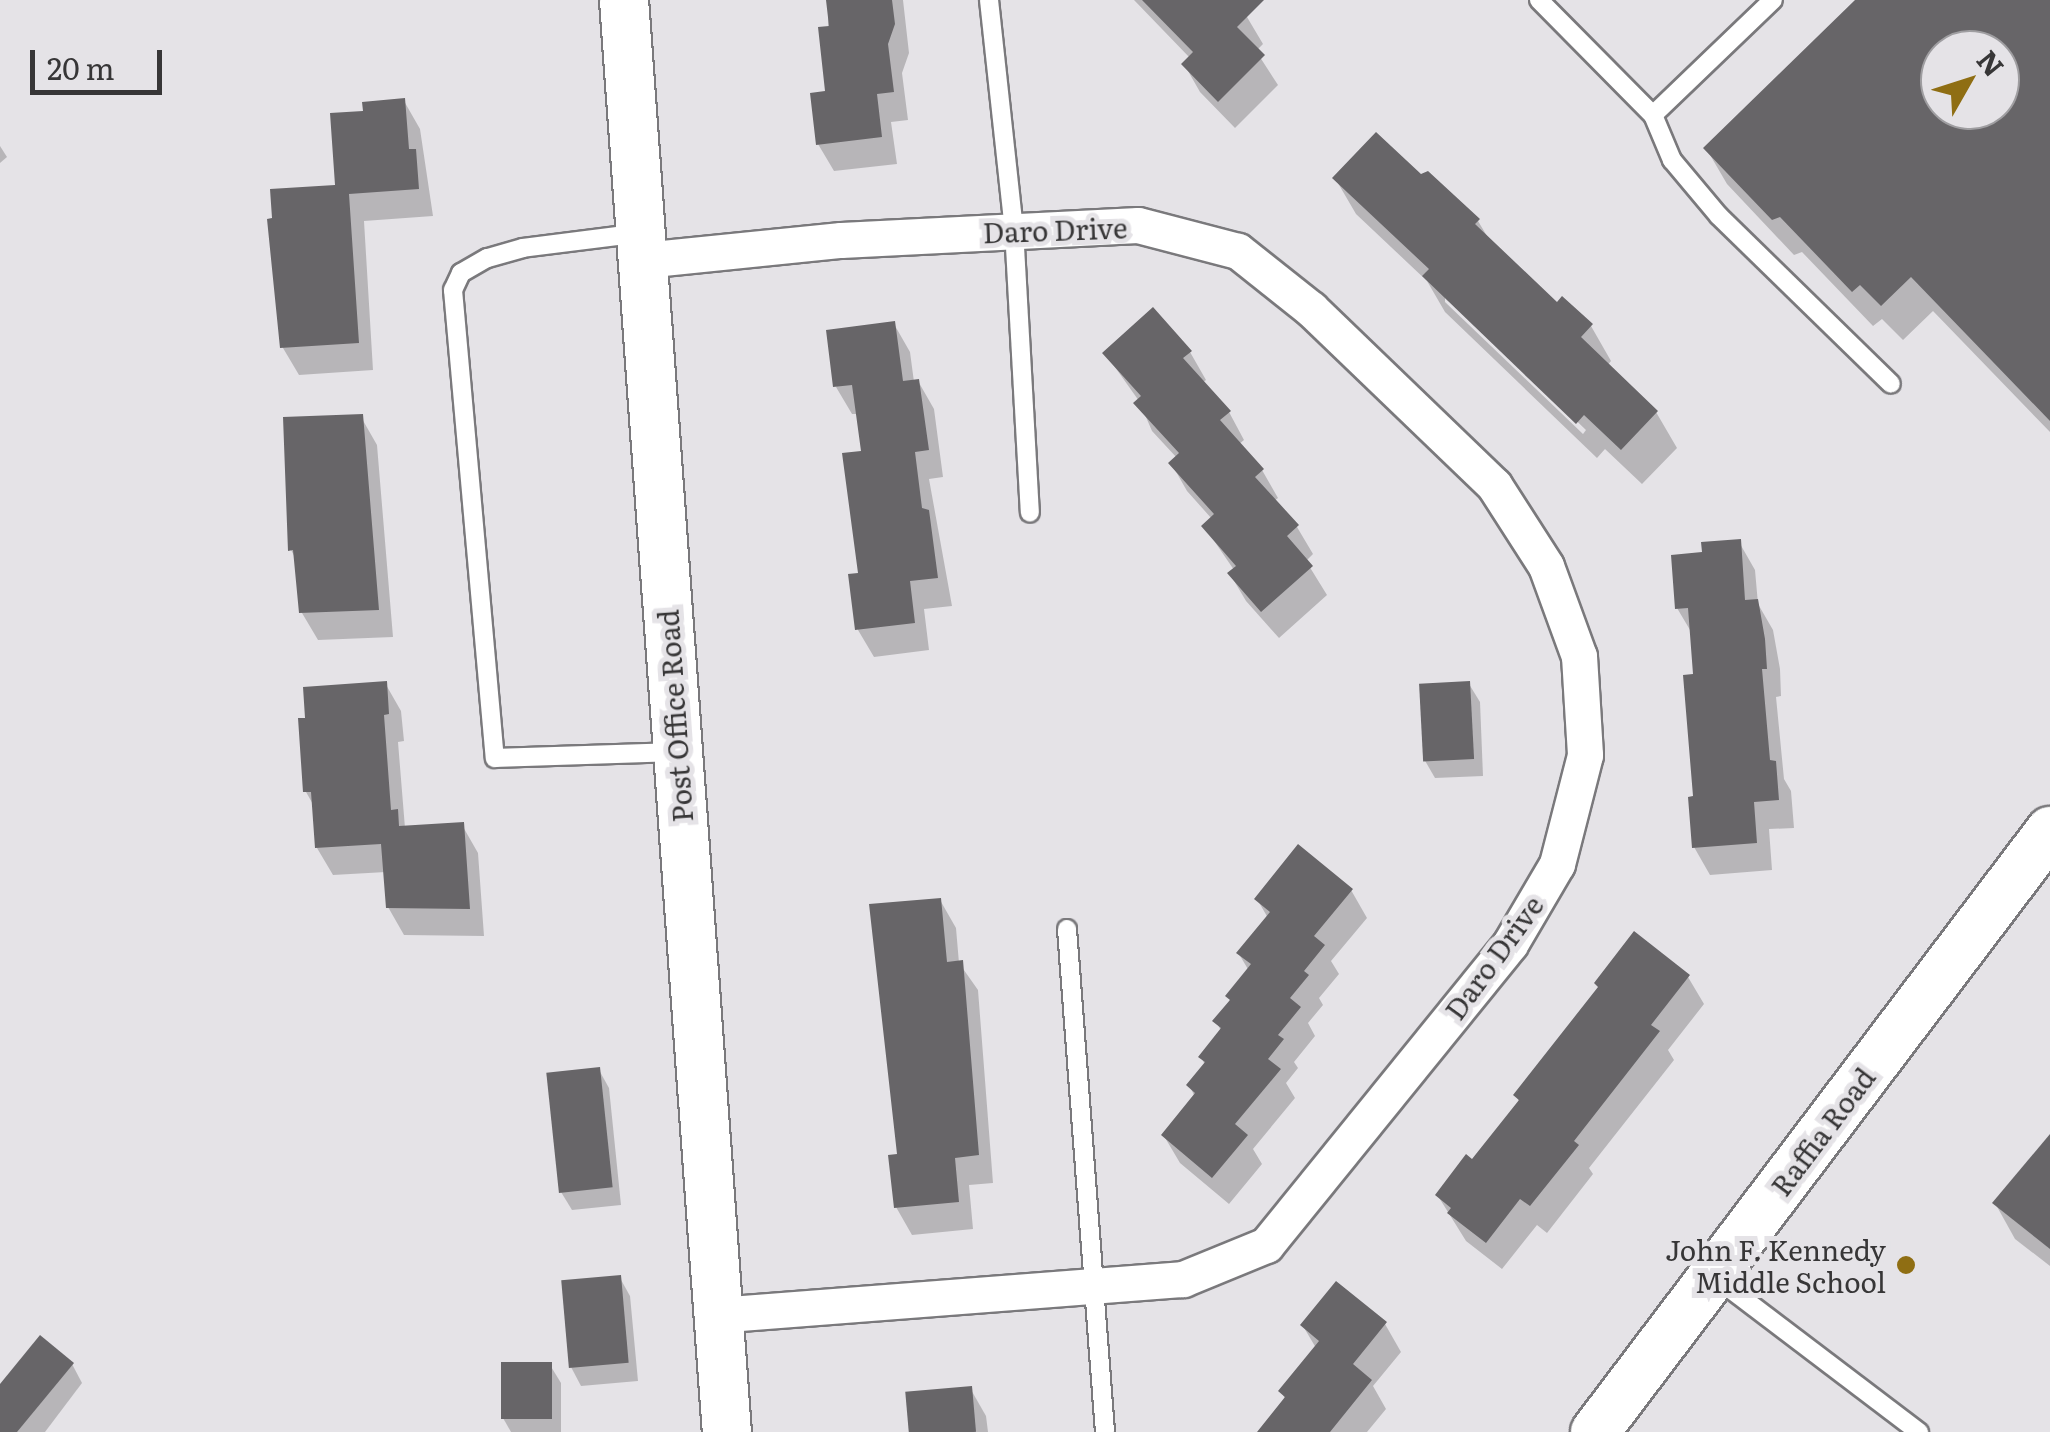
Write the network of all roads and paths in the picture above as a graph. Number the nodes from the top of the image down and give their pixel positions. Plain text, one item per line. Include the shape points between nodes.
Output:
1 (624, 0) edge
2 (989, 0) edge
3 (1538, 0) edge
4 (1772, 0) edge
5 (1653, 116) junction
6 (1014, 230) junction
7 (642, 246) junction
8 (1891, 384) dead end
9 (1030, 513) dead end
10 (676, 752) junction
11 (2050, 831) edge
12 (1067, 929) dead end
13 (1713, 1276) junction
14 (1096, 1286) junction
15 (718, 1315) junction
16 (726, 1432) edge
17 (1105, 1432) edge
18 (1596, 1432) edge
19 (1919, 1432) edge

1 - 7 street, Post Office Road
2 - 6 lane
3 - 5 lane
4 - 5 lane
5 - 8 lane via 1672,160 1708,203
6 - 7 street, Daro Drive
6 - 9 lane
6 - 14 street, Daro Drive via 1138,224 1238,251 1311,310 1494,486 1546,566 1579,656 1585,755 1557,864 1510,944 1266,1245 1183,1279
7 - 10 street, Post Office Road
7 - 10 lane via 522,248 461,273 453,290 494,758
10 - 15 street, Post Office Road
11 - 13 street, Raffia Road
12 - 14 lane
13 - 18 street, Raffia Road
13 - 19 lane
14 - 15 street, Daro Drive
14 - 17 lane
15 - 16 street, Post Office Road

